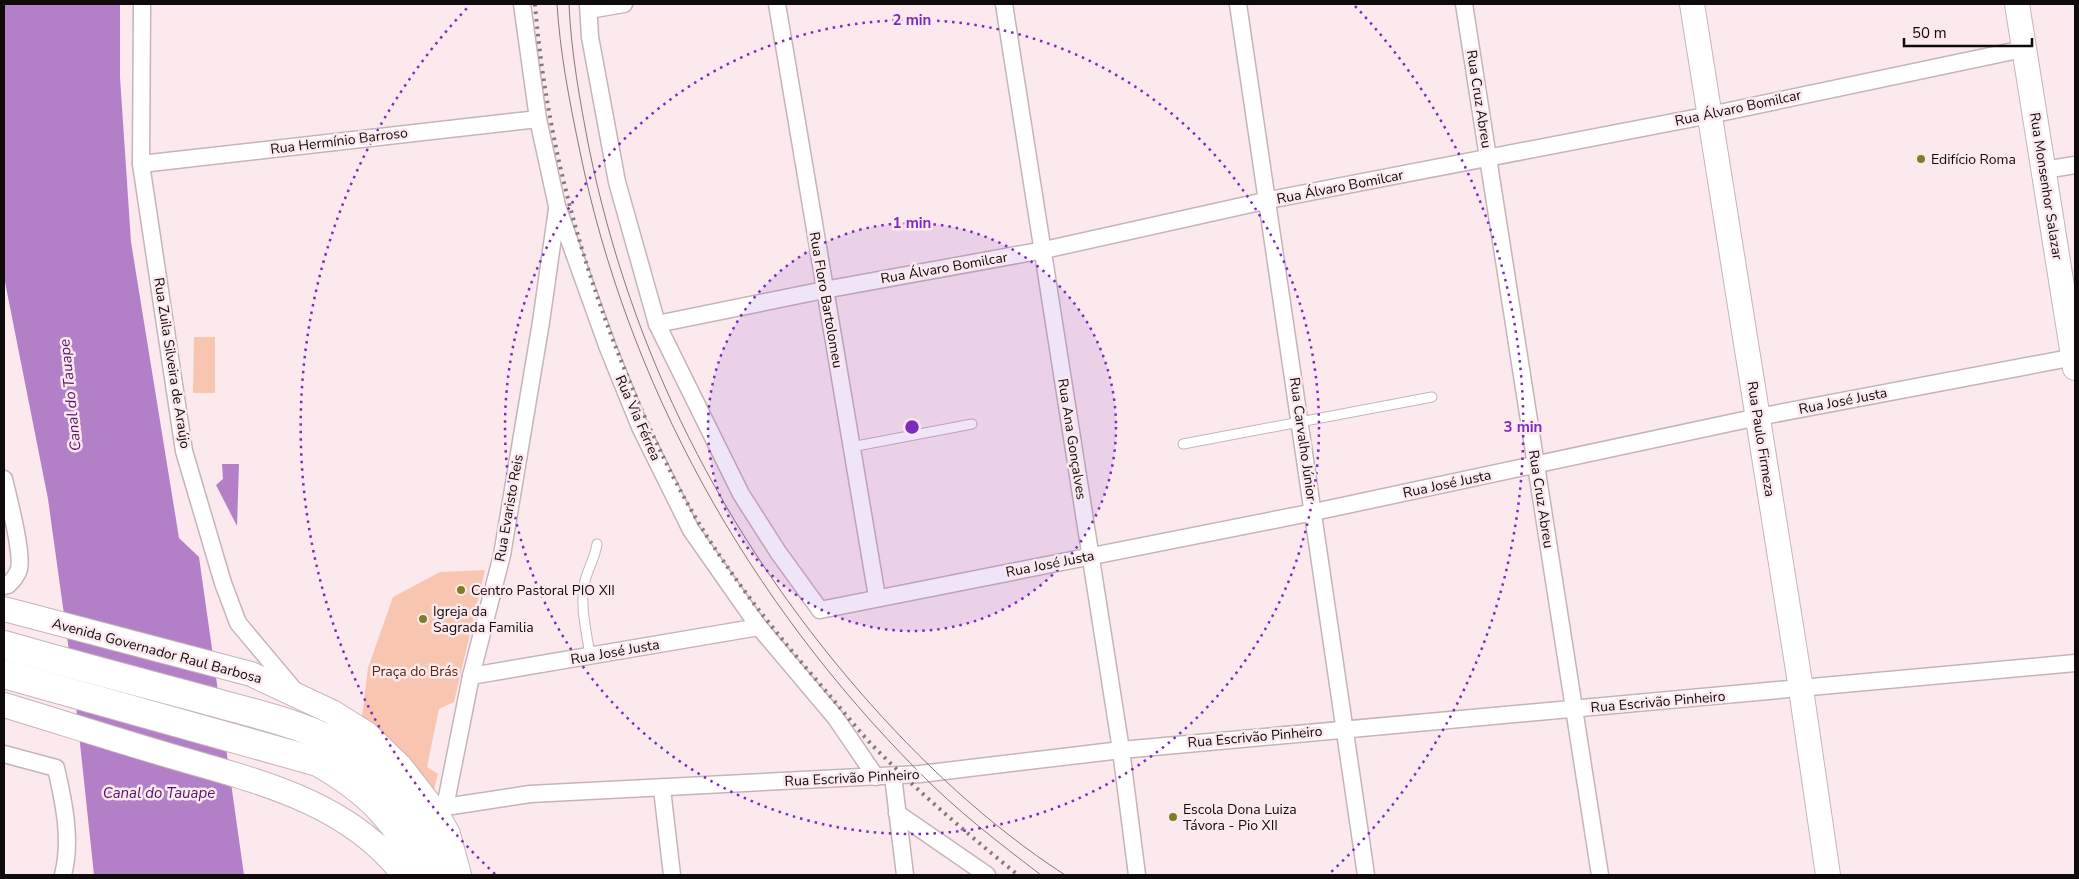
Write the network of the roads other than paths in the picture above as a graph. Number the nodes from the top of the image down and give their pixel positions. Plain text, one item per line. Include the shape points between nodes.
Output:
1 (142, 4) edge
2 (522, 4) edge
3 (624, 4) edge
4 (777, 4) edge
5 (1004, 4) edge
6 (1238, 4) edge
7 (1464, 4) edge
8 (1692, 4) edge
9 (2017, 4) edge
10 (589, 7) edge
11 (2023, 49) junction
12 (1710, 115) junction
13 (538, 119) junction
14 (1488, 158) junction
15 (141, 164) junction
16 (2075, 165) edge
17 (2044, 170) junction
18 (1269, 200) junction
19 (557, 206) junction
20 (1044, 250) junction
21 (824, 290) junction
22 (657, 324) junction
23 (2075, 361) edge
24 (1432, 397) dead end
25 (1758, 416) junction
26 (1301, 422) junction
27 (972, 424) dead end
28 (1182, 444) dead end
29 (851, 447) junction
30 (1536, 465) junction
31 (4, 478) edge
32 (1314, 512) junction
33 (597, 544) dead end
34 (1090, 556) junction
35 (4, 586) edge
36 (877, 597) junction
37 (13, 612) edge
38 (758, 627) junction
39 (4, 645) edge
40 (590, 656) junction
41 (2075, 663) edge
42 (4, 674) edge
43 (470, 676) junction
44 (1801, 689) junction
45 (298, 695) junction
46 (4, 705) edge
47 (1574, 710) junction
48 (1344, 729) junction
49 (1121, 750) junction
50 (4, 754) edge
51 (893, 776) junction
52 (876, 777) junction
53 (662, 789) junction
54 (440, 809) junction
55 (897, 813) junction
56 (63, 875) edge
57 (404, 875) edge
58 (422, 875) edge
59 (448, 875) edge
60 (459, 875) edge
61 (672, 875) edge
62 (905, 875) edge
63 (987, 875) edge
64 (1137, 875) edge
65 (1366, 875) edge
66 (1600, 875) edge
67 (1828, 875) edge

1 - 15 street, Rua Zuila Silveira de Araújo
2 - 13 street, Rua Via Férrea
3 - 10 street
4 - 21 street, Rua Floro Bartolomeu
5 - 20 street, Rua Ana Gonçalves
6 - 18 street, Rua Carvalho Júnior
7 - 14 street, Rua Cruz Abreu
8 - 12 street, Rua Paulo Firmeza
9 - 11 street, Rua Monsenhor Salazar
10 - 22 street via 590,37 617,182
11 - 12 street, Rua Álvaro Bomilcar
11 - 17 street, Rua Monsenhor Salazar
12 - 14 street, Rua Álvaro Bomilcar
12 - 25 street, Rua Paulo Firmeza
13 - 15 street, Rua Hermínio Barroso
13 - 19 street, Rua Via Férrea
14 - 18 street, Rua Álvaro Bomilcar
14 - 30 street, Rua Cruz Abreu
15 - 45 street, Rua Zuila Silveira de Araújo via 184,451 223,583 238,623
16 - 17 street
17 - 23 street, Rua Monsenhor Salazar
18 - 20 street, Rua Álvaro Bomilcar
18 - 26 street, Rua Carvalho Júnior
19 - 38 street, Rua Via Férrea via 640,427 691,530
19 - 43 street, Rua Evaristo Reis via 502,555
20 - 21 street, Rua Álvaro Bomilcar
20 - 34 street, Rua Ana Gonçalves
21 - 22 street, Rua Álvaro Bomilcar
21 - 29 street, Rua Floro Bartolomeu
22 - 36 street, Rua José Justa via 741,494 820,610
23 - 25 street, Rua José Justa
24 - 26 lane
25 - 30 street, Rua José Justa
25 - 44 street, Rua Paulo Firmeza
26 - 28 lane
26 - 32 street, Rua Carvalho Júnior
27 - 29 lane
29 - 36 street, Rua Floro Bartolomeu
30 - 32 street, Rua José Justa
30 - 47 street, Rua Cruz Abreu
31 - 35 street via 20,567 16,578
32 - 34 street, Rua José Justa
32 - 48 street, Rua Carvalho Júnior
33 - 40 lane via 584,582 583,604
34 - 36 street, Rua José Justa
34 - 49 street, Rua Ana Gonçalves
37 - 45 street, Avenida Governador Raul Barbosa via 251,674
38 - 40 street, Rua José Justa
38 - 52 street, Rua Via Férrea via 835,718
39 - 59 highway via 284,722 352,751 389,779 418,813
40 - 43 street, Rua José Justa
41 - 44 street, Rua Escrivão Pinheiro
42 - 58 highway via 318,762 349,780 384,811 410,848
43 - 54 street, Rua Evaristo Reis
44 - 47 street, Rua Escrivão Pinheiro
44 - 67 street, Rua Paulo Firmeza
45 - 54 street, Avenida Governador Raul Barbosa via 366,734
46 - 57 street via 264,784 324,808 356,828
47 - 48 street, Rua Escrivão Pinheiro
47 - 66 street, Rua Cruz Abreu
48 - 49 street, Rua Escrivão Pinheiro
48 - 65 street, Rua Carvalho Júnior
49 - 51 street, Rua Escrivão Pinheiro
49 - 64 street, Rua Ana Gonçalves
50 - 56 street via 56,768 68,849
51 - 52 street, Rua Escrivão Pinheiro
51 - 55 street
52 - 53 street, Rua Escrivão Pinheiro
53 - 54 street, Rua Escrivão Pinheiro via 530,794
53 - 61 street
54 - 60 street, Avenida Governador Raul Barbosa
55 - 62 street
55 - 63 street

